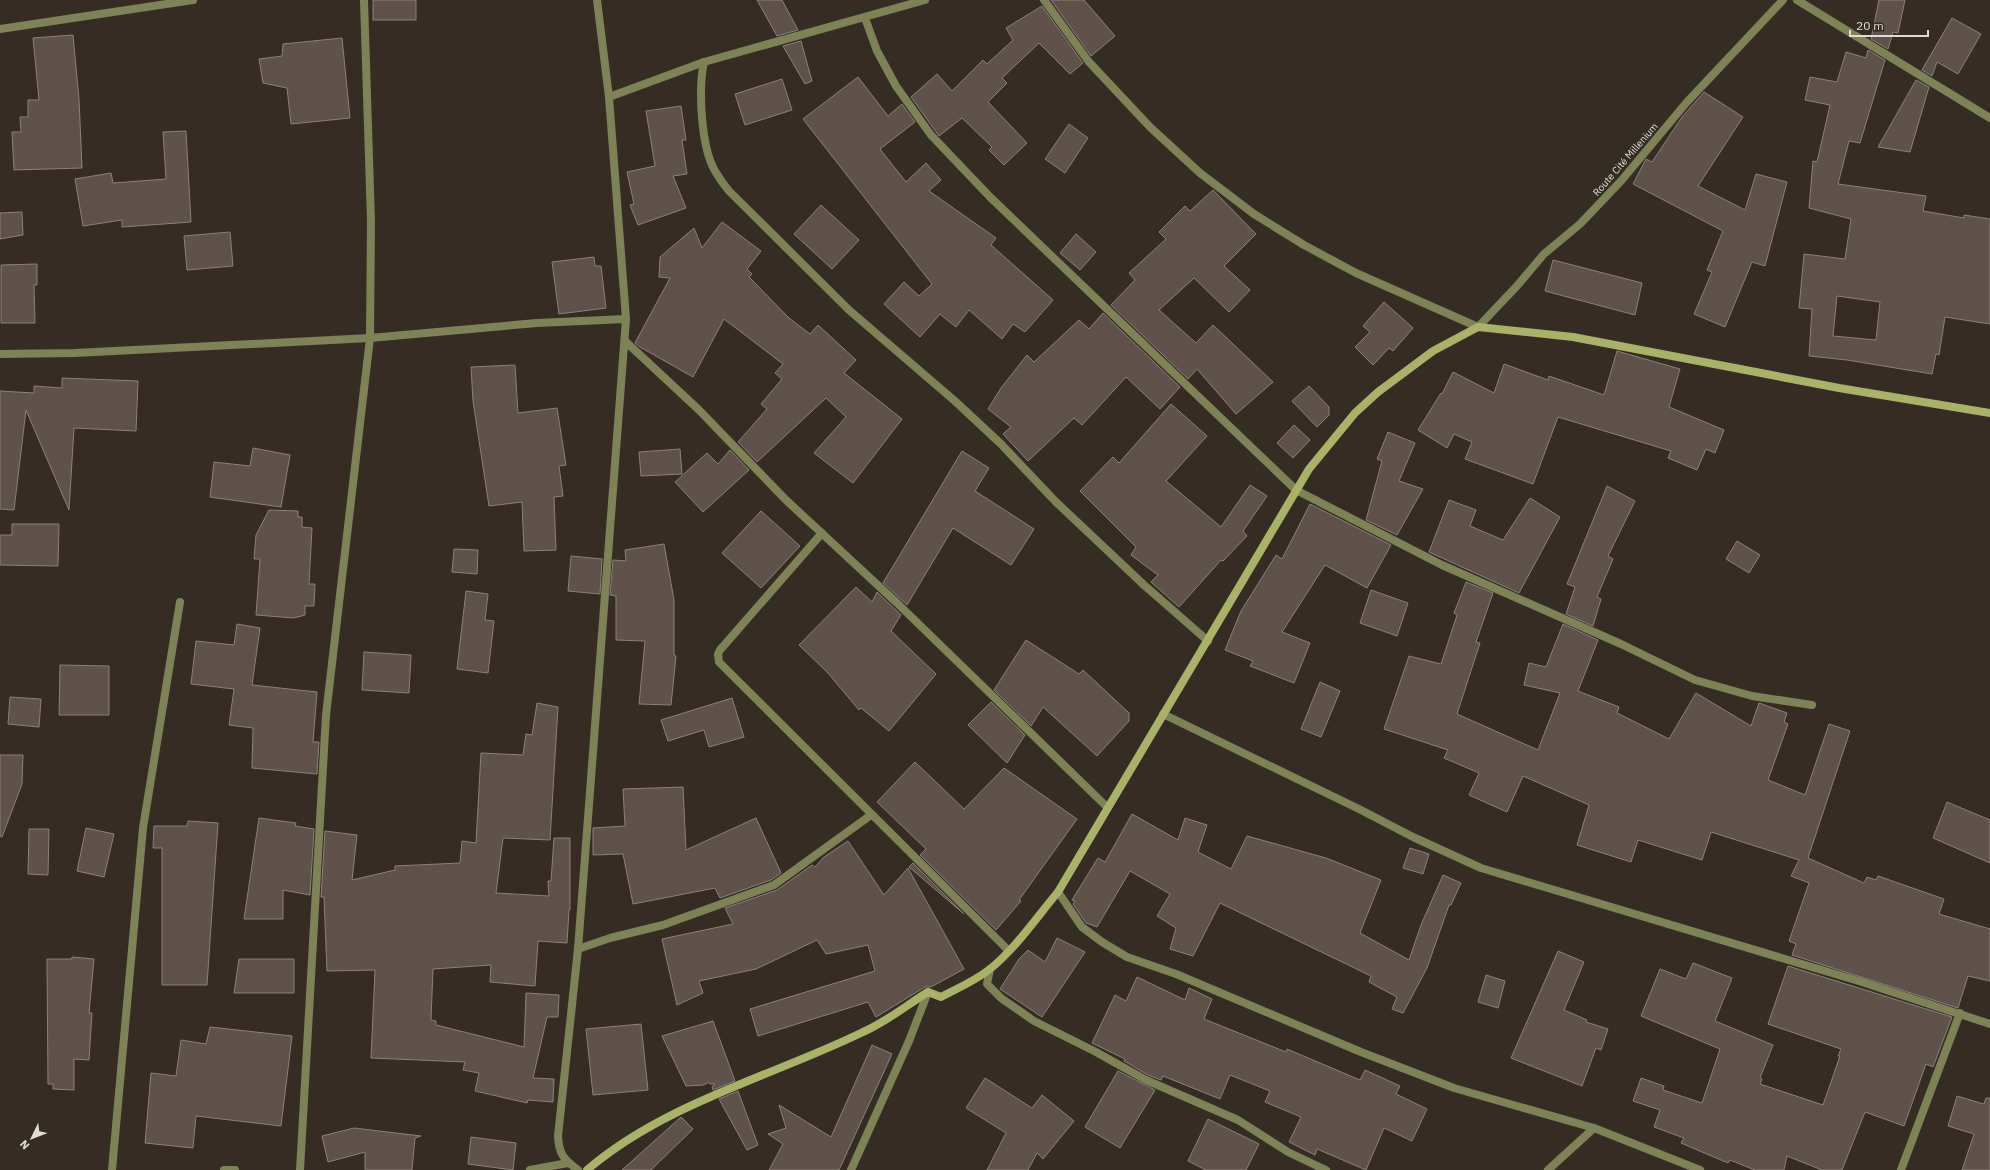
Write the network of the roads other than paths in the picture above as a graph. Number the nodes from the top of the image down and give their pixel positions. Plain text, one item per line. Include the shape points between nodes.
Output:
1 (193, 0) edge
2 (364, 0) edge
3 (597, 0) edge
4 (925, 0) edge
5 (1044, 0) edge
6 (1783, 0) edge
7 (1797, 0) edge
8 (865, 18) junction
9 (0, 29) edge
10 (704, 62) junction
11 (609, 97) junction
12 (1990, 118) edge
13 (626, 318) junction
14 (1478, 327) junction
15 (370, 338) junction
16 (625, 341) junction
17 (0, 354) edge
18 (1990, 413) edge
19 (1296, 490) junction
20 (822, 533) junction
21 (180, 602) dead end
22 (1208, 641) junction
23 (1812, 705) dead end
24 (1163, 714) junction
25 (1107, 807) junction
26 (871, 815) junction
27 (1058, 892) junction
28 (578, 949) junction
29 (1009, 952) junction
30 (990, 969) junction
31 (928, 992) junction
32 (1960, 1013) junction
33 (1990, 1024) edge
34 (1594, 1128) junction
35 (568, 1163) junction
36 (112, 1170) edge
37 (224, 1170) edge
38 (235, 1170) edge
39 (300, 1170) edge
40 (530, 1170) edge
41 (578, 1170) edge
42 (588, 1170) edge
43 (850, 1170) edge
44 (1326, 1170) edge
45 (1548, 1170) edge
46 (1700, 1170) edge
47 (1901, 1170) edge

1 - 9 street
2 - 15 street via 371,221
3 - 11 street
4 - 8 street
5 - 14 street via 1089,62 1150,127 1200,173 1254,214 1356,273
6 - 14 street, Route Cité Millenium via 1687,102 1621,181 1580,224 1544,254
7 - 12 street
8 - 10 street
8 - 19 street via 877,51 896,86 931,136 990,197
10 - 11 street
10 - 22 street via 701,75 703,125 714,170 729,191 849,310 956,402 1001,444 1056,502
11 - 13 street
13 - 15 street
13 - 16 street
14 - 18 street via 1573,337 1839,388
14 - 19 street via 1433,351 1378,392 1332,439
15 - 17 street via 75,353
15 - 39 street via 326,715
16 - 20 street via 699,410 786,500
16 - 28 street
19 - 22 street
19 - 23 street via 1442,565 1622,644 1695,680 1752,696
20 - 25 street
20 - 26 street via 720,650 718,658 719,662
21 - 36 street via 143,828
22 - 24 street
24 - 25 street
24 - 32 street via 1481,868
25 - 27 street
26 - 28 street via 774,885 663,925
26 - 29 street
27 - 29 street
27 - 34 street via 1082,927 1127,957 1176,974 1454,1088
28 - 35 street via 558,1136 559,1151
29 - 30 street
30 - 31 street via 941,997
30 - 44 street via 987,984 1001,998 1034,1021 1146,1080 1238,1120 1288,1152
31 - 42 street via 865,1032 676,1114 623,1143
31 - 43 street via 909,1041
32 - 33 street
32 - 47 street
34 - 45 street
34 - 46 street
35 - 40 street
35 - 41 street
37 - 38 street

